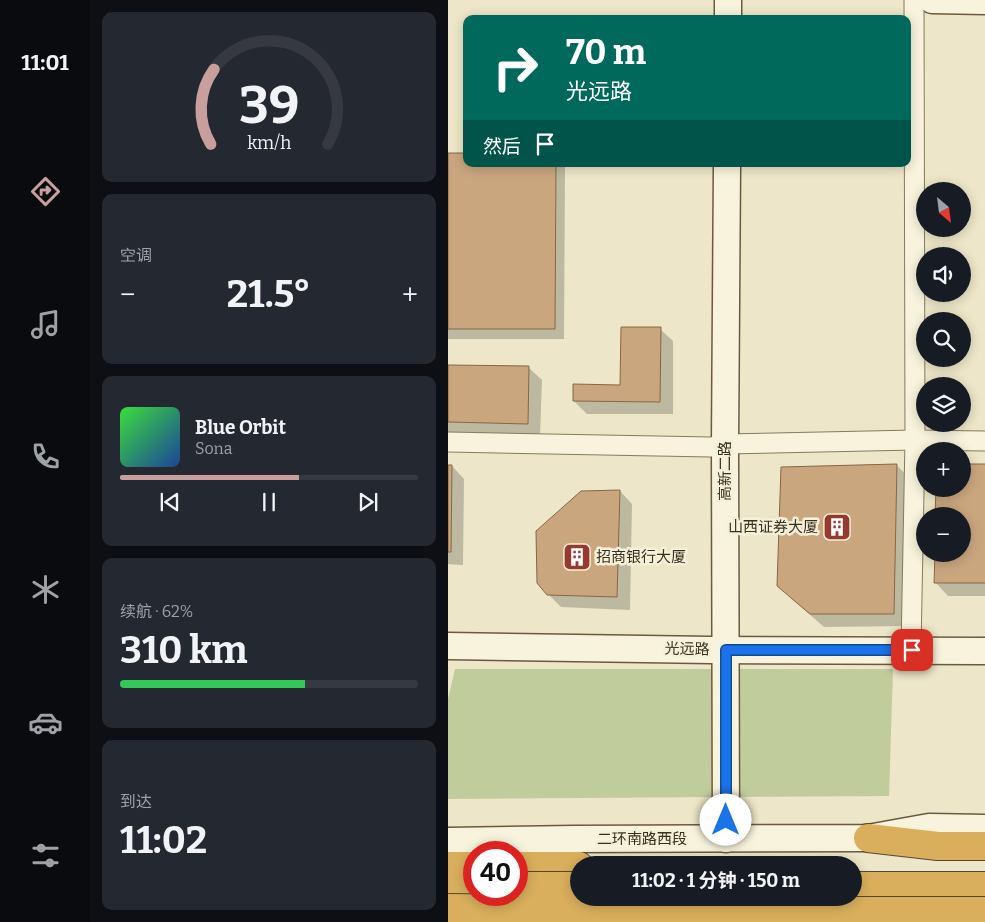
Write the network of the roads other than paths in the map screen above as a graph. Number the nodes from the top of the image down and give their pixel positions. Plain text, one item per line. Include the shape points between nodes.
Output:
1 (712, 0) edge
2 (728, 0) edge
3 (914, 0) edge
4 (932, 0) edge
5 (986, 1) edge
6 (712, 15) edge
7 (728, 15) edge
8 (711, 167) edge
9 (727, 167) edge
10 (915, 440) junction
11 (986, 440) edge
12 (448, 442) edge
13 (718, 445) junction
14 (448, 646) edge
15 (718, 650) junction
16 (912, 650) junction
17 (986, 651) edge
18 (986, 828) edge
19 (868, 838) junction
20 (718, 839) junction
21 (448, 841) edge
22 (986, 846) edge
23 (448, 866) edge
24 (463, 866) edge
25 (528, 866) edge
26 (570, 866) edge
27 (448, 886) edge
28 (463, 886) edge
29 (528, 886) edge
30 (570, 886) edge
31 (862, 886) edge
32 (986, 886) edge
33 (448, 908) edge
34 (684, 911) junction
35 (986, 911) edge
36 (654, 922) edge

1 - 6 street
2 - 7 street
3 - 10 street
4 - 5 street
8 - 13 street, 高新二路
9 - 13 street, 高新二路
10 - 11 street
10 - 13 street
10 - 16 street
12 - 13 street
13 - 15 street, 高新二路
14 - 15 street, 光远路
15 - 16 street, 光远路
15 - 20 street, 高新二路
16 - 17 street, 光远路
18 - 19 street, 二环南路西段 via 929,827
19 - 20 street, 二环南路西段
19 - 22 highway via 938,846
20 - 21 street, 二环南路西段
23 - 24 highway
25 - 26 highway
27 - 28 highway
29 - 30 highway, bridge
31 - 32 highway
33 - 34 highway, bridge
34 - 35 highway, bridge
34 - 36 highway

